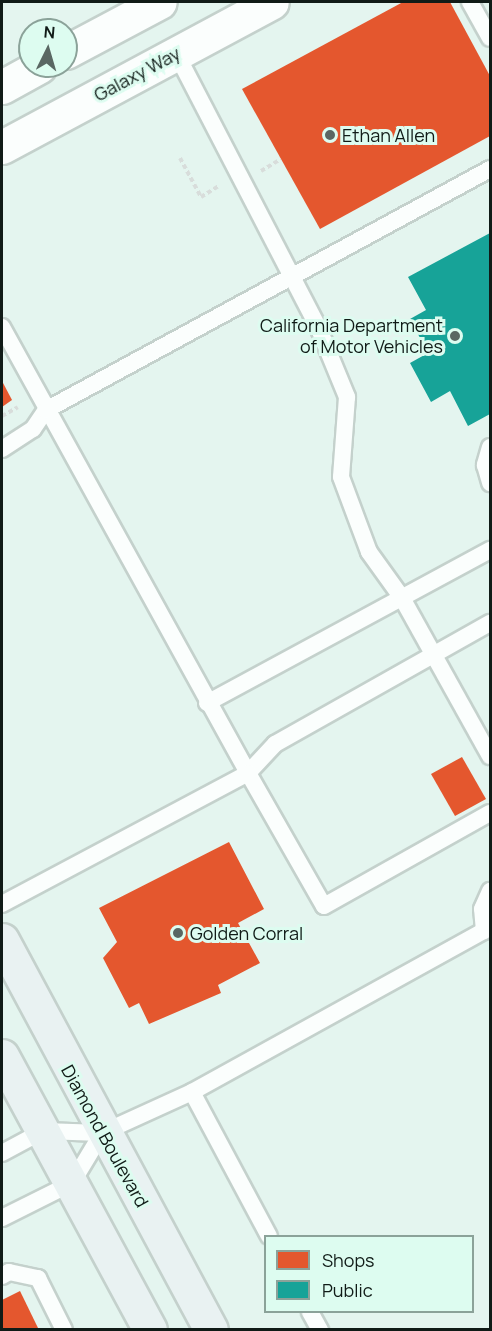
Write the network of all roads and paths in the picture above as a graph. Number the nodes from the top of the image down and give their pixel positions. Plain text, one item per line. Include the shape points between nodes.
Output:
1 (160, 2) edge
2 (272, 2) edge
3 (470, 2) edge
4 (490, 38) edge
5 (78, 46) edge
6 (176, 53) junction
7 (18, 78) edge
8 (2, 87) edge
9 (2, 147) edge
10 (490, 169) edge
11 (292, 278) junction
12 (2, 327) edge
13 (14, 399) dead end
14 (46, 410) junction
15 (2, 415) edge
16 (490, 447) edge
17 (2, 448) edge
18 (490, 483) edge
19 (490, 550) edge
20 (402, 598) junction
21 (490, 623) edge
22 (434, 655) junction
23 (207, 703) junction
24 (490, 756) edge
25 (248, 773) junction
26 (490, 813) edge
27 (490, 891) edge
28 (2, 904) edge
29 (487, 937) edge
30 (2, 940) edge
31 (2, 1056) edge
32 (192, 1092) junction
33 (43, 1131) junction
34 (102, 1133) junction
35 (2, 1153) edge
36 (72, 1183) junction
37 (2, 1218) edge
38 (268, 1235) edge
39 (2, 1276) edge
40 (311, 1313) edge
41 (63, 1329) edge
42 (150, 1329) edge
43 (211, 1329) edge
44 (320, 1329) edge

1 - 5 street
2 - 6 street, Galaxy Way
3 - 4 lane
6 - 9 street, Galaxy Way
6 - 11 lane
7 - 8 street
10 - 11 lane
11 - 14 lane
11 - 20 lane via 347,397 340,477 369,552
12 - 14 lane
13 - 15 path via 19,407
14 - 17 lane via 33,429
14 - 23 lane
16 - 18 lane via 485,465
19 - 20 lane
20 - 22 lane
20 - 23 lane
21 - 22 lane
22 - 24 lane
22 - 25 lane via 275,744
23 - 25 lane
25 - 26 lane via 324,906
25 - 28 lane
27 - 29 lane via 483,909
29 - 32 lane
30 - 34 main road, Diamond Boulevard
31 - 33 main road
32 - 34 lane
32 - 38 lane
33 - 34 lane
33 - 35 lane
33 - 36 main road
34 - 36 lane
34 - 43 main road, Diamond Boulevard
36 - 37 lane
36 - 42 main road
39 - 41 lane via 9,1272 38,1278
40 - 44 lane

